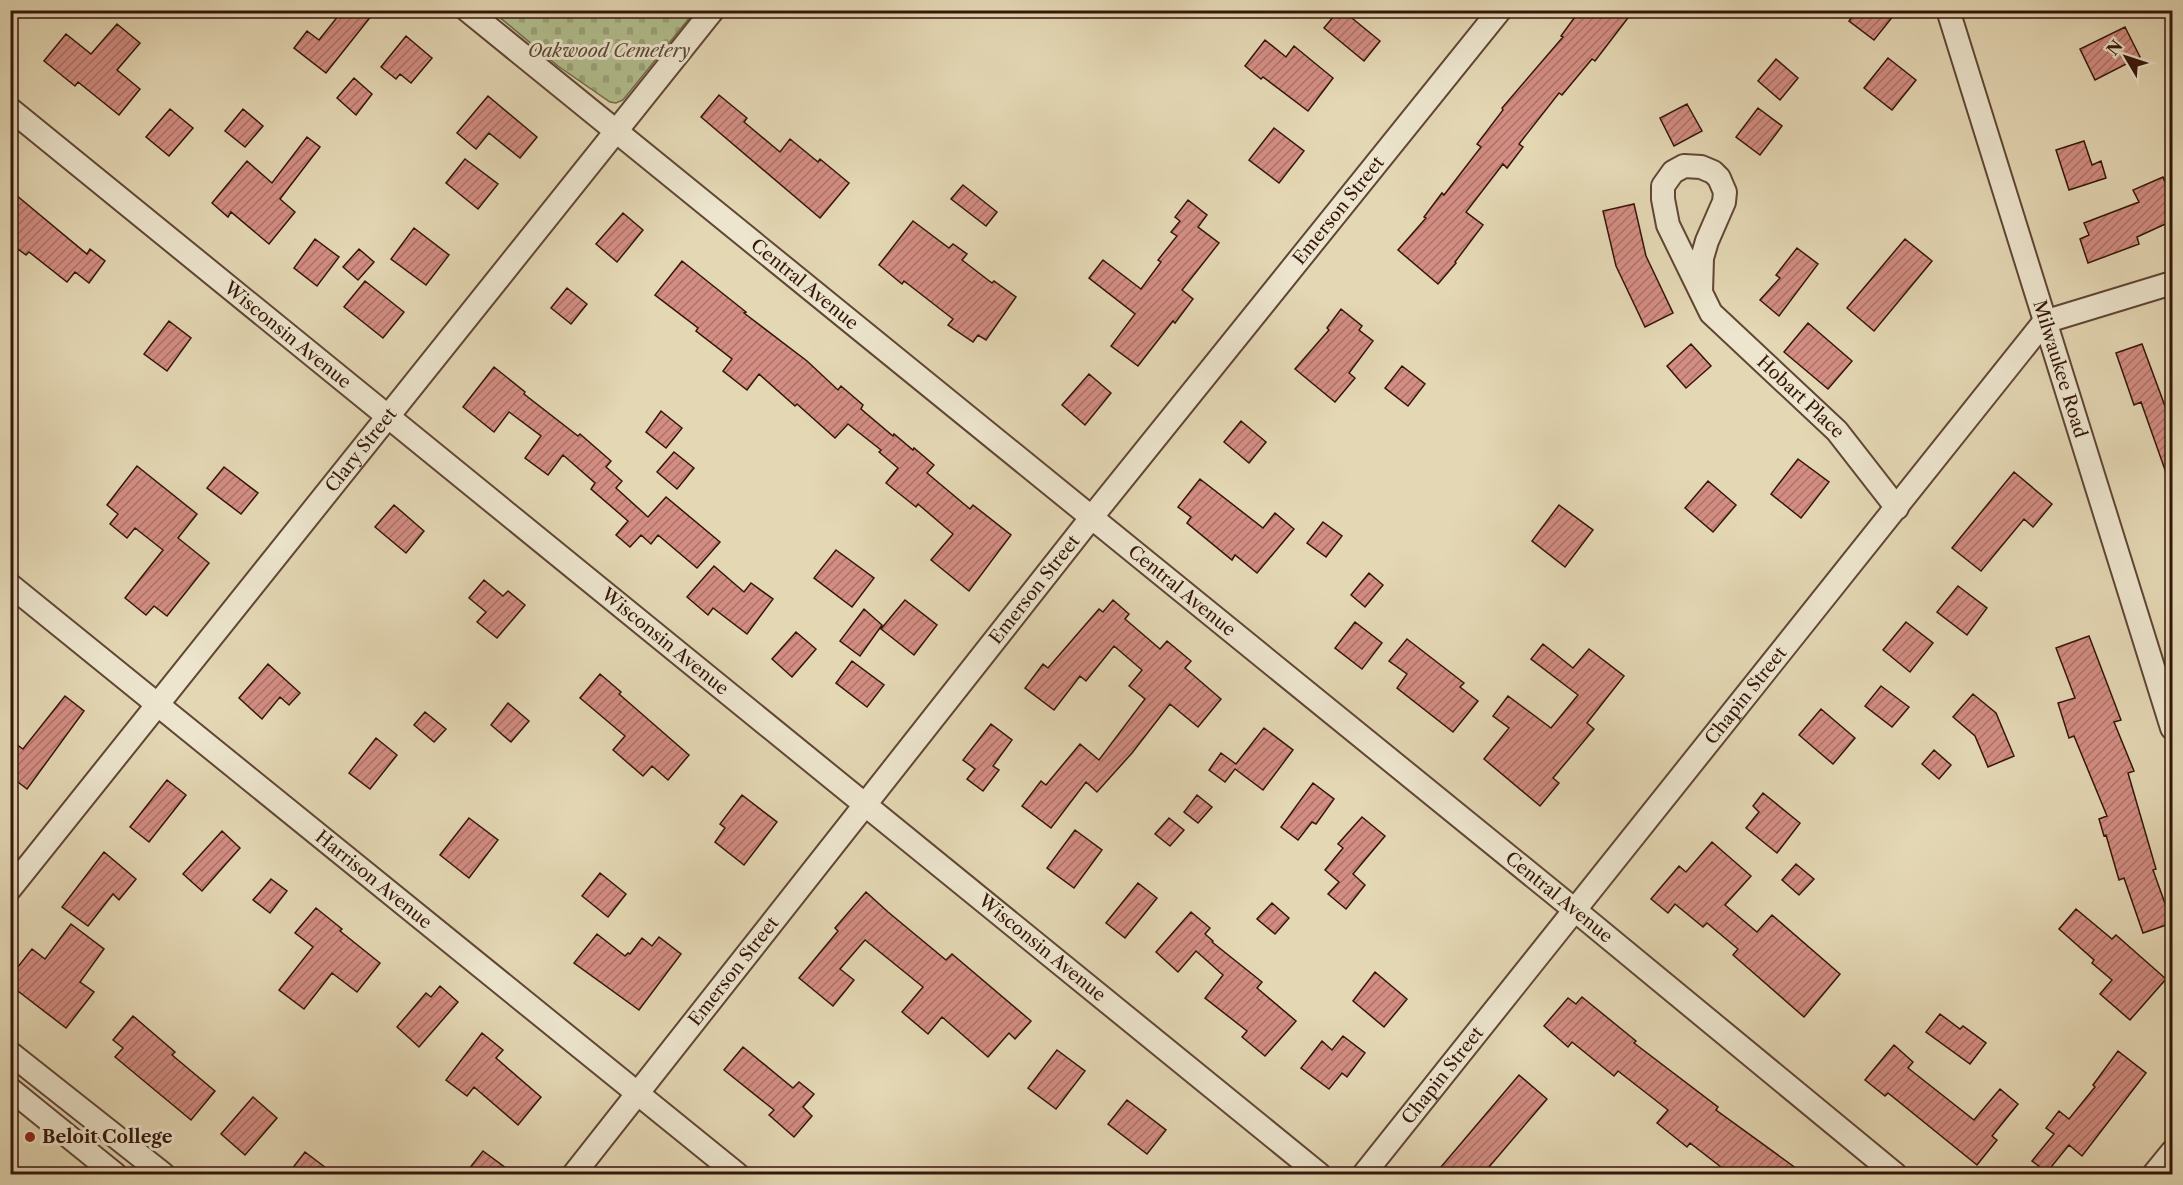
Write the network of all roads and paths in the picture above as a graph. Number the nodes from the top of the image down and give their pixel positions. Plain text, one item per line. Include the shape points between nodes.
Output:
1 (467, 10) edge
2 (713, 10) edge
3 (1500, 10) edge
4 (1948, 10) edge
5 (10, 109) edge
6 (615, 132) junction
7 (2172, 283) edge
8 (1701, 292) junction
9 (2044, 322) junction
10 (387, 417) junction
11 (1897, 508) junction
12 (1091, 518) junction
13 (10, 585) edge
14 (157, 703) junction
15 (2172, 728) edge
16 (867, 804) junction
17 (10, 889) edge
18 (1576, 910) junction
19 (10, 1053) edge
20 (10, 1089) edge
21 (638, 1094) junction
22 (2172, 1152) edge
23 (115, 1174) edge
24 (163, 1174) edge
25 (574, 1174) edge
26 (737, 1174) edge
27 (1319, 1174) edge
28 (1364, 1174) edge
29 (1895, 1174) edge
30 (2154, 1174) edge

1 - 6 street, Central Avenue
2 - 6 street, Clary Street
3 - 12 street, Emerson Street
4 - 9 street, Milwaukee Road
5 - 10 street, Wisconsin Avenue
6 - 10 street, Clary Street
6 - 12 street, Central Avenue
7 - 9 street
8 - 8 street, Hobart Place via 1702,258 1725,192 1713,172 1684,166 1673,172 1663,186 1663,199 1668,225
8 - 11 street, Hobart Place via 1711,313 1837,431
9 - 11 street, Chapin Street
9 - 15 street, Milwaukee Road
10 - 14 street, Clary Street
10 - 16 street, Wisconsin Avenue
11 - 18 street, Chapin Street
12 - 16 street, Emerson Street
12 - 18 street, Central Avenue
13 - 14 street, Harrison Avenue
14 - 17 street, Clary Street
14 - 21 street, Harrison Avenue
16 - 21 street, Emerson Street
16 - 27 street, Wisconsin Avenue
18 - 28 street, Chapin Street
18 - 29 street, Central Avenue
19 - 24 street
20 - 23 street
21 - 25 street, Emerson Street
21 - 26 street, Harrison Avenue
22 - 30 street

